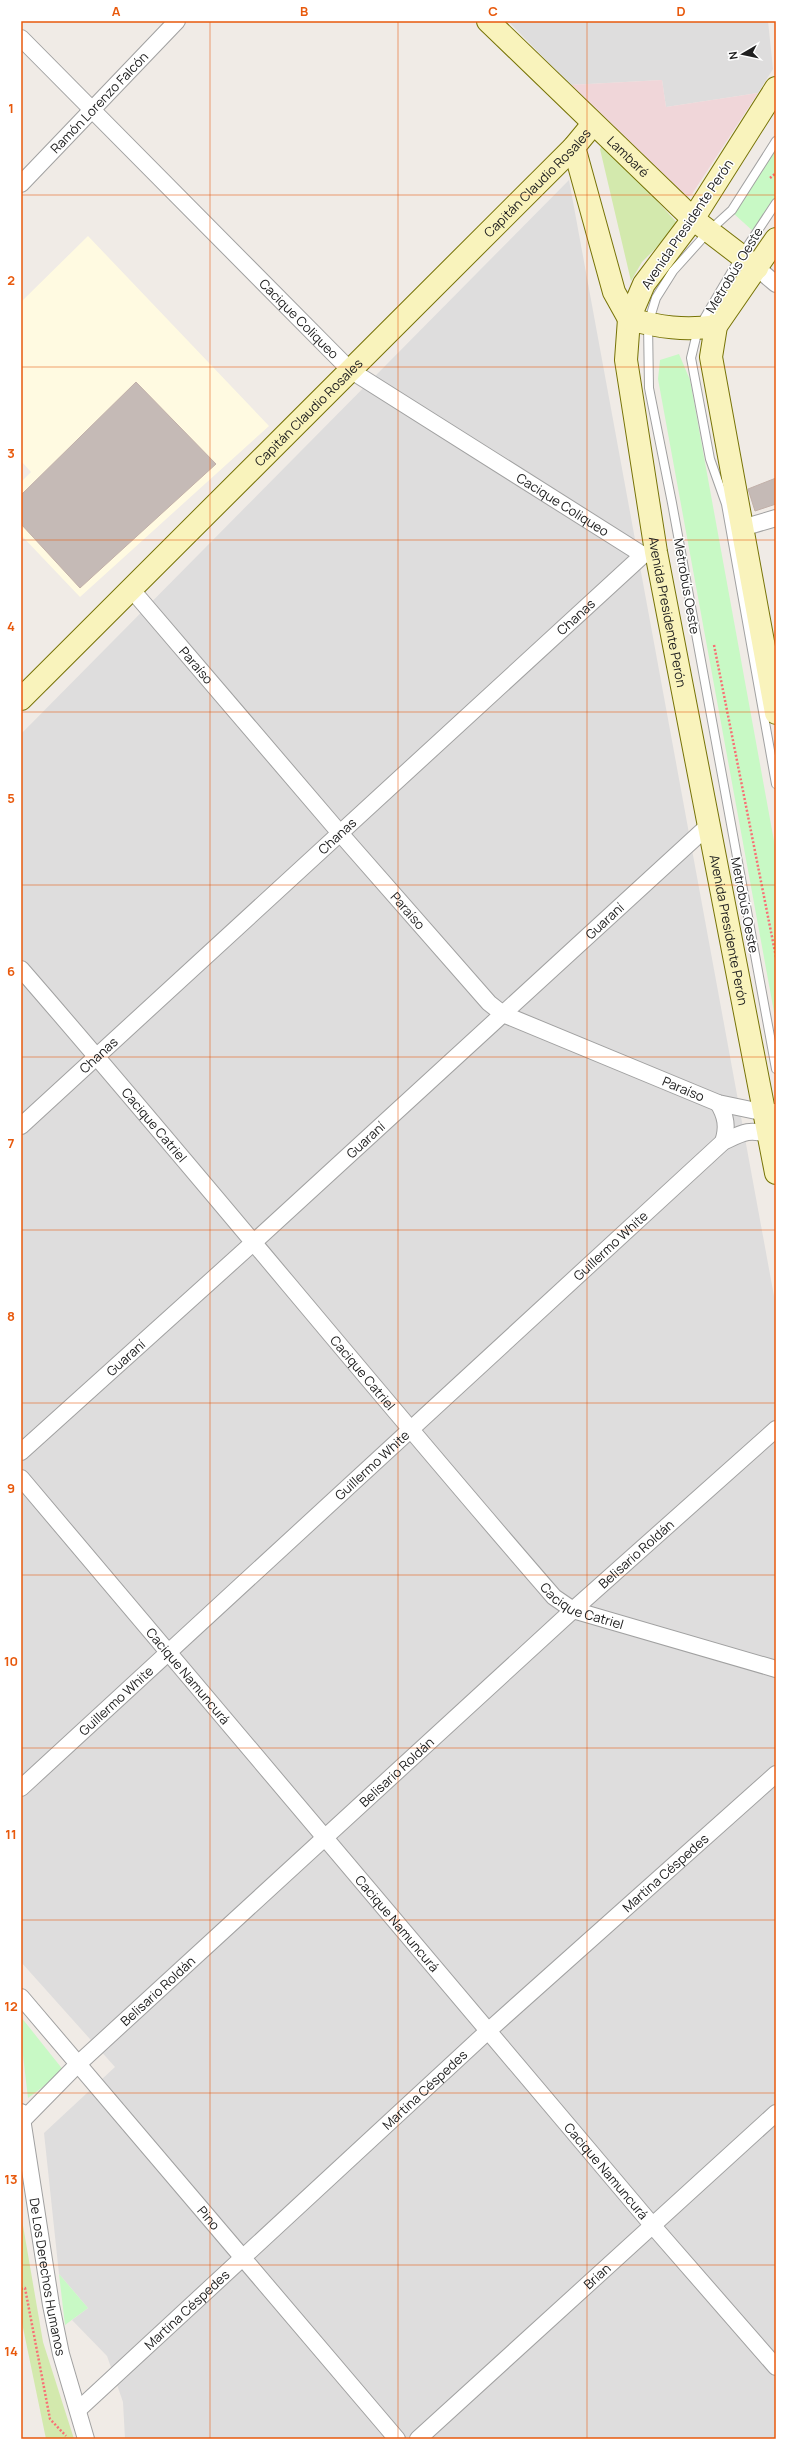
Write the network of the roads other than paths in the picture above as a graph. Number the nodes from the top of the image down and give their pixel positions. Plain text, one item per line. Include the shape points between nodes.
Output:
1 (178, 21) edge
2 (488, 21) edge
3 (21, 38) edge
4 (776, 88) edge
5 (92, 110) junction
6 (593, 124) junction
7 (776, 141) edge
8 (574, 147) junction
9 (21, 184) edge
10 (776, 203) edge
11 (701, 225) junction
12 (776, 239) edge
13 (749, 262) junction
14 (776, 284) edge
15 (639, 321) junction
16 (707, 327) junction
17 (350, 370) junction
18 (776, 518) edge
19 (742, 528) junction
20 (650, 554) junction
21 (132, 590) junction
22 (21, 699) edge
23 (776, 713) edge
24 (776, 784) edge
25 (708, 826) junction
26 (339, 832) junction
27 (21, 969) edge
28 (503, 1014) junction
29 (97, 1056) junction
30 (776, 1069) edge
31 (718, 1103) junction
32 (771, 1113) edge
33 (21, 1126) edge
34 (769, 1135) junction
35 (723, 1142) junction
36 (776, 1172) edge
37 (254, 1242) junction
38 (776, 1429) edge
39 (409, 1430) junction
40 (21, 1452) edge
41 (21, 1478) edge
42 (573, 1610) junction
43 (168, 1653) junction
44 (776, 1669) edge
45 (776, 1774) edge
46 (21, 1788) edge
47 (324, 1839) junction
48 (21, 1996) edge
49 (488, 2031) junction
50 (78, 2064) junction
51 (776, 2113) edge
52 (22, 2117) edge
53 (652, 2226) junction
54 (242, 2257) junction
55 (776, 2367) edge
56 (78, 2410) junction
57 (86, 2439) edge
58 (398, 2439) edge
59 (418, 2439) edge

1 - 5 street, Ramón Lorenzo Falcón
2 - 6 main road, Lambaré
3 - 5 street, Cacique Coliqueo
4 - 11 main road, Avenida Presidente Perón
5 - 9 street, Ramón Lorenzo Falcón
5 - 17 street, Cacique Coliqueo
6 - 8 main road, Capitán Claudio Rosales
6 - 11 main road, Lambaré
7 - 11 lane via 732,210
8 - 15 main road via 614,292
8 - 17 main road, Capitán Claudio Rosales
10 - 13 lane, Metrobús Oeste
11 - 13 main road, Lambaré
11 - 15 main road, Avenida Presidente Perón via 644,284
12 - 13 main road
13 - 14 street
13 - 16 main road
15 - 16 main road via 664,328
15 - 20 main road, Avenida Presidente Perón via 626,360
15 - 30 lane, Metrobús Oeste via 649,388 674,510
16 - 19 main road
16 - 24 lane via 691,358 710,459 726,504
17 - 20 street, Cacique Coliqueo
17 - 21 main road, Capitán Claudio Rosales
18 - 19 street
19 - 23 main road
20 - 25 main road, Avenida Presidente Perón
20 - 26 street, Chanas
21 - 22 main road, Capitán Claudio Rosales
21 - 26 street, Paraíso
25 - 28 street, Guaraní
25 - 32 main road, Avenida Presidente Perón
26 - 28 street, Paraíso via 489,1002
26 - 29 street, Chanas
27 - 29 street, Cacique Catriel
28 - 31 street, Paraíso
28 - 37 street, Guaraní
29 - 33 street, Chanas
29 - 37 street, Cacique Catriel
31 - 32 street, Paraíso
31 - 35 street via 726,1120 727,1131
32 - 34 main road, Avenida Presidente Perón
34 - 35 street, Guillermo White via 757,1130 746,1131
34 - 36 main road, Avenida Presidente Perón
35 - 39 street, Guillermo White
37 - 39 street, Cacique Catriel
37 - 40 street, Guaraní
38 - 42 street, Belisario Roldán
39 - 42 street, Cacique Catriel via 554,1597
39 - 43 street, Guillermo White
41 - 43 street, Cacique Namuncurá
42 - 44 street, Cacique Catriel
42 - 47 street, Belisario Roldán
43 - 46 street, Guillermo White
43 - 47 street, Cacique Namuncurá
45 - 49 street, Martina Céspedes
47 - 49 street, Cacique Namuncurá
47 - 50 street, Belisario Roldán
48 - 50 street, Pino
49 - 53 street, Cacique Namuncurá
49 - 54 street, Martina Céspedes
50 - 52 street, Belisario Roldán
50 - 54 street, Pino
51 - 53 street, Brian
52 - 56 street, De Los Derechos Humanos via 51,2305 61,2354
53 - 55 street, Cacique Namuncurá
53 - 59 street, Brian
54 - 56 street, Martina Céspedes
54 - 58 street, Pino
56 - 57 street, De Los Derechos Humanos

